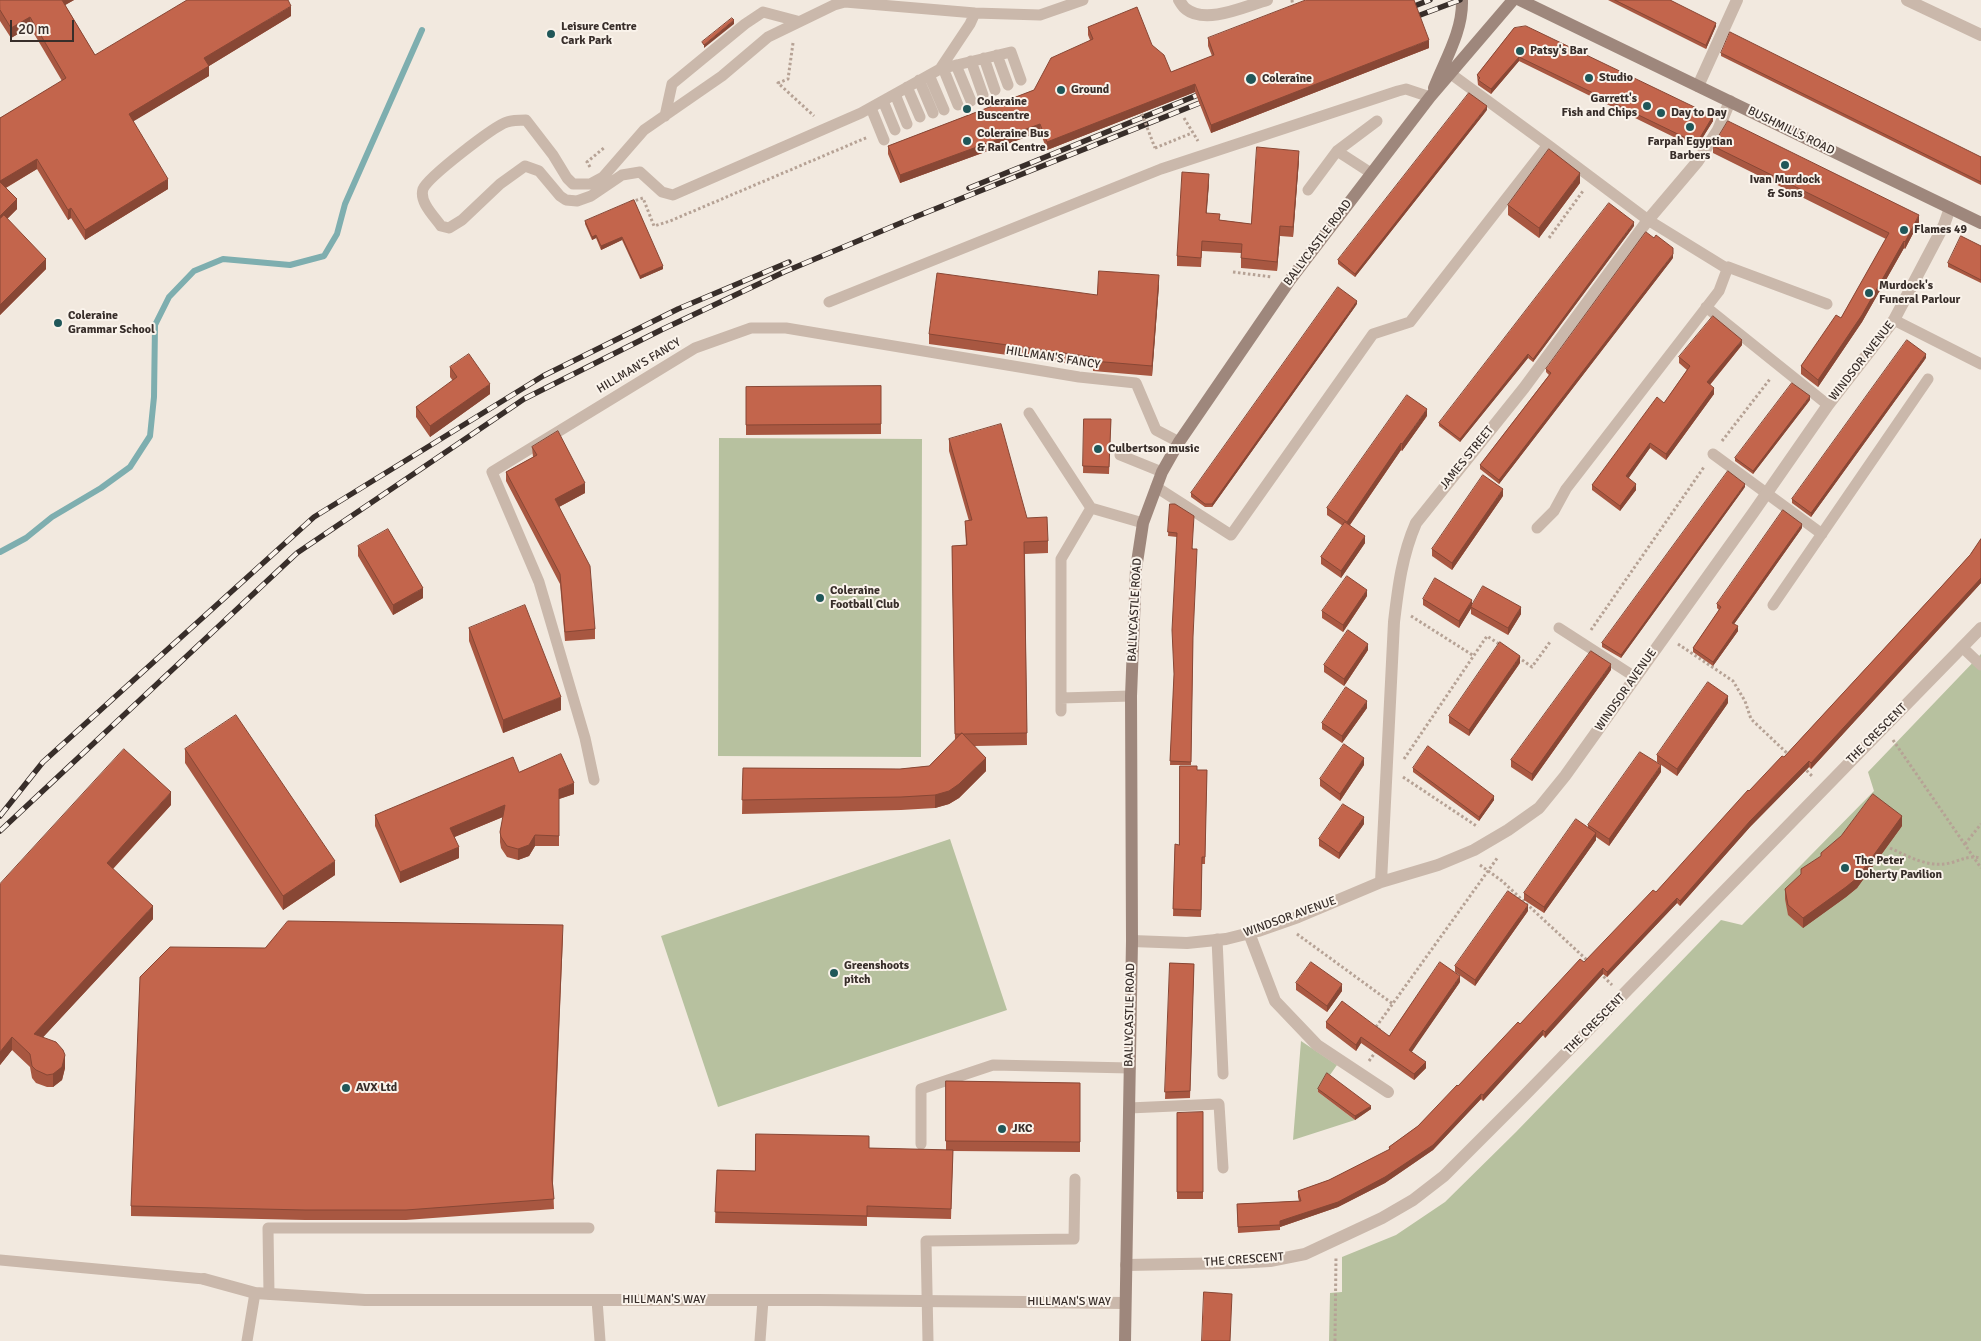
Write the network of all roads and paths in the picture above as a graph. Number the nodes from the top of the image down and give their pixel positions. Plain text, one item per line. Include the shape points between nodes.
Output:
1 (1083, 0) edge
2 (1179, 0) edge
3 (1267, 0) edge
4 (1292, 0) edge
5 (1462, 0) edge
6 (1513, 0) edge
7 (1520, 0) edge
8 (1737, 0) edge
9 (1910, 0) edge
10 (975, 12) junction
11 (1293, 13) edge
12 (797, 22) junction
13 (1981, 35) edge
14 (794, 39) dead end
15 (997, 55) junction
16 (984, 58) junction
17 (971, 61) junction
18 (956, 65) junction
19 (942, 69) junction
20 (1451, 74) junction
21 (924, 77) junction
22 (1021, 80) dead end
23 (1008, 86) dead end
24 (1698, 86) junction
25 (906, 88) junction
26 (995, 90) dead end
27 (895, 94) junction
28 (983, 95) dead end
29 (1430, 98) junction
30 (883, 101) junction
31 (971, 101) dead end
32 (1730, 101) junction
33 (958, 105) dead end
34 (1140, 107) edge
35 (866, 111) junction
36 (938, 112) dead end
37 (665, 116) junction
38 (815, 117) dead end
39 (920, 117) dead end
40 (1184, 118) dead end
41 (1378, 121) dead end
42 (907, 124) dead end
43 (895, 130) dead end
44 (1192, 133) junction
45 (879, 140) joint
46 (1548, 145) junction
47 (1337, 151) junction
48 (1206, 154) junction
49 (1371, 174) junction
50 (1592, 178) junction
51 (1308, 190) dead end
52 (625, 204) edge
53 (1950, 208) junction
54 (1648, 220) junction
55 (1981, 223) edge
56 (1549, 238) dead end
57 (1728, 267) junction
58 (1233, 272) dead end
59 (1290, 280) junction
60 (829, 302) dead end
61 (1828, 304) dead end
62 (1706, 307) junction
63 (1894, 320) junction
64 (1981, 364) edge
65 (1780, 366) junction
66 (1928, 379) dead end
67 (1828, 405) junction
68 (1029, 413) dead end
69 (1179, 442) junction
70 (1713, 454) junction
71 (1120, 455) dead end
72 (1162, 472) junction
73 (1156, 487) junction
74 (1767, 493) junction
75 (1091, 508) junction
76 (1142, 523) junction
77 (1537, 528) dead end
78 (1822, 534) junction
79 (1773, 605) dead end
80 (1396, 606) junction
81 (1559, 628) joint
82 (1981, 628) edge
83 (1665, 635) junction
84 (1582, 643) junction
85 (1962, 647) junction
86 (1510, 652) edge
87 (1474, 656) junction
88 (1517, 657) edge
89 (1981, 665) edge
90 (1635, 677) junction
91 (1131, 696) junction
92 (1061, 698) junction
93 (1061, 711) dead end
94 (1884, 727) junction
95 (1791, 757) edge
96 (1798, 763) edge
97 (1391, 769) junction
98 (594, 780) dead end
99 (1825, 787) junction
100 (1981, 824) edge
101 (1495, 838) junction
102 (1964, 844) junction
103 (1890, 848) edge
104 (1465, 854) junction
105 (1499, 856) dead end
106 (1973, 856) junction
107 (1981, 858) edge
108 (1981, 868) edge
109 (1488, 871) junction
110 (1382, 882) junction
111 (1281, 922) junction
112 (1249, 933) junction
113 (1217, 940) junction
114 (1132, 941) junction
115 (1623, 996) junction
116 (1393, 1004) junction
117 (1387, 1035) edge
118 (1381, 1043) edge
119 (1130, 1068) junction
120 (1224, 1074) dead end
121 (1360, 1074) junction
122 (1388, 1092) dead end
123 (1128, 1108) junction
124 (921, 1144) dead end
125 (1223, 1168) dead end
126 (1075, 1179) dead end
127 (589, 1228) dead end
128 (1336, 1241) junction
129 (0, 1260) edge
130 (1126, 1265) junction
131 (204, 1279) joint
132 (255, 1293) junction
133 (269, 1294) junction
134 (597, 1300) junction
135 (763, 1300) junction
136 (926, 1301) junction
137 (1125, 1303) junction
138 (247, 1341) edge
139 (600, 1341) edge
140 (760, 1341) edge
141 (928, 1341) edge
142 (1125, 1341) edge
143 (1335, 1341) edge

1 - 10 lane via 1040,15
2 - 3 street via 1186,9 1210,16
4 - 11 path
5 - 29 main road via 1457,32
6 - 20 main road, BALLYCASTLE ROAD
7 - 24 main road, BUSHMILLS ROAD
8 - 24 street
9 - 13 street
10 - 12 lane via 845,2
10 - 19 lane
12 - 37 lane via 768,37 722,76
12 - 37 lane via 763,12 744,24 672,84
14 - 38 path via 788,79 778,82
15 - 16 lane
15 - 22 lane via 1011,52
15 - 23 lane
16 - 17 lane
16 - 26 lane
17 - 18 lane
17 - 28 lane
18 - 19 lane
18 - 31 lane
19 - 21 lane
19 - 33 lane
20 - 29 main road, BALLYCASTLE ROAD
20 - 46 lane
21 - 25 lane
21 - 36 lane
24 - 32 main road, BUSHMILLS ROAD
25 - 27 lane
25 - 39 lane
27 - 30 lane
27 - 42 lane
29 - 48 lane via 1406,89
29 - 49 main road, BALLYCASTLE ROAD
30 - 35 lane
30 - 43 lane
32 - 53 main road, BUSHMILLS ROAD
32 - 54 street, JAMES STREET via 1718,130 1698,161
34 - 44 path, bridge via 1155,148
35 - 37 lane via 672,195 662,192 640,172 622,175 591,196 569,201 560,196 539,171 525,166 449,228 441,226 423,200 423,189 429,182 464,150 506,122 526,120 573,184 590,184 603,177 644,130
35 - 45 lane
40 - 44 path
41 - 47 lane
44 - 48 path
45 - 52 path via 871,136 654,226 643,198
46 - 50 lane
46 - 73 lane via 1410,322 1373,334 1231,535
47 - 49 lane
47 - 51 lane
48 - 60 lane
49 - 59 main road, BALLYCASTLE ROAD
50 - 54 lane
50 - 56 path
53 - 55 main road, BUSHMILLS ROAD
53 - 63 street, WINDSOR AVENUE
54 - 57 lane
54 - 80 street, JAMES STREET via 1524,388 1416,523 1398,581
57 - 61 lane
57 - 62 lane via 1719,291
58 - 59 path
59 - 69 main road, BALLYCASTLE ROAD
62 - 65 lane
62 - 77 lane via 1566,489 1554,511
63 - 64 lane
63 - 67 street, WINDSOR AVENUE
65 - 67 lane
65 - 70 path
66 - 78 lane
67 - 74 street, WINDSOR AVENUE
68 - 75 lane
69 - 72 main road, BALLYCASTLE ROAD
69 - 98 lane, HILLMAN'S FANCY via 1156,430 1136,383 1079,377 786,328 751,328 695,348 492,472 539,582 585,738
70 - 74 lane
70 - 84 path
71 - 72 lane
72 - 73 main road, BALLYCASTLE ROAD
73 - 76 main road, BALLYCASTLE ROAD
74 - 78 lane
74 - 83 street, WINDSOR AVENUE
75 - 76 lane
75 - 92 lane via 1061,560
76 - 91 main road, BALLYCASTLE ROAD via 1136,569
78 - 79 lane
80 - 87 path
80 - 97 street, JAMES STREET
81 - 84 lane
81 - 88 path via 1532,667
82 - 85 street, THE CRESCENT
83 - 90 street, WINDSOR AVENUE
83 - 95 path via 1733,681 1751,719
84 - 90 lane
85 - 89 lane
85 - 94 street, THE CRESCENT
86 - 87 path via 1488,636
87 - 97 path
90 - 101 street, WINDSOR AVENUE via 1539,808
91 - 92 lane
91 - 114 main road, BALLYCASTLE ROAD
92 - 93 lane
94 - 99 street, THE CRESCENT
94 - 102 path
96 - 99 path
97 - 101 path
97 - 110 street, JAMES STREET
99 - 115 street, THE CRESCENT
100 - 102 path
101 - 104 street, WINDSOR AVENUE
102 - 106 path
103 - 106 path via 1923,864 1948,863
104 - 109 path
104 - 110 street, WINDSOR AVENUE
105 - 109 path
106 - 107 path
106 - 108 path
109 - 115 path
109 - 116 path
110 - 111 street, WINDSOR AVENUE
111 - 112 street, WINDSOR AVENUE
111 - 116 path
112 - 113 street, WINDSOR AVENUE
112 - 121 street via 1275,1000 1317,1045
113 - 114 street, WINDSOR AVENUE via 1187,943
113 - 120 lane
114 - 119 main road, BALLYCASTLE ROAD
115 - 128 street, THE CRESCENT via 1444,1176 1413,1200
116 - 117 path via 1376,1027
118 - 121 path
119 - 123 main road, BALLYCASTLE ROAD
119 - 124 lane via 993,1065 921,1089
121 - 122 street
123 - 125 lane via 1219,1104
123 - 130 main road, BALLYCASTLE ROAD
126 - 136 lane via 1074,1239 926,1241
127 - 133 lane via 268,1228
128 - 130 street, THE CRESCENT via 1305,1254 1270,1261
128 - 143 path
129 - 131 lane
130 - 137 main road, BALLYCASTLE ROAD
131 - 132 street, HILLMAN'S WAY
132 - 133 street, HILLMAN'S WAY
132 - 138 lane
133 - 134 street, HILLMAN'S WAY via 365,1300
134 - 135 street, HILLMAN'S WAY
134 - 139 lane
135 - 136 street, HILLMAN'S WAY
135 - 140 lane
136 - 137 street, HILLMAN'S WAY
136 - 141 lane
137 - 142 main road, BALLYCASTLE ROAD

